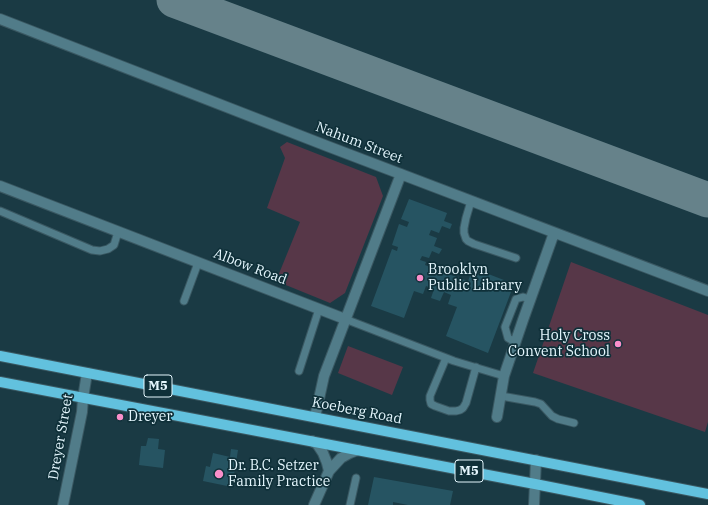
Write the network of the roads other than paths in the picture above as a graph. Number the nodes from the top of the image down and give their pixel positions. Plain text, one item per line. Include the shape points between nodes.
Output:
1 (0, 19) edge
2 (401, 174) junction
3 (0, 186) edge
4 (471, 201) junction
5 (0, 211) edge
6 (118, 232) junction
7 (554, 233) junction
8 (516, 258) dead end
9 (198, 263) junction
10 (708, 291) edge
11 (530, 299) junction
12 (184, 301) dead end
13 (319, 309) junction
14 (345, 319) junction
15 (515, 342) junction
16 (0, 356) edge
17 (446, 358) junction
18 (476, 368) junction
19 (299, 371) dead end
20 (87, 373) junction
21 (504, 376) junction
22 (0, 382) edge
23 (501, 396) junction
24 (83, 398) junction
25 (315, 417) junction
26 (497, 417) dead end
27 (574, 423) dead end
28 (312, 441) junction
29 (358, 450) junction
30 (536, 460) junction
31 (329, 471) junction
32 (356, 478) dead end
33 (535, 484) junction
34 (708, 494) edge
35 (63, 505) edge
36 (314, 505) edge
37 (350, 505) edge
38 (534, 505) edge
39 (640, 505) edge

1 - 2 street, Nahum Street
2 - 4 street, Nahum Street
2 - 14 street
3 - 6 street, Albow Road
4 - 7 street, Nahum Street
4 - 8 lane via 464,228 468,241
5 - 6 lane via 92,250 108,250 114,245
6 - 9 street, Albow Road
7 - 10 street, Nahum Street
7 - 11 street
9 - 12 lane
9 - 13 street, Albow Road
11 - 15 street
11 - 15 lane via 516,299 505,327 508,338
13 - 14 street, Albow Road
13 - 19 lane
14 - 17 lane
14 - 25 street via 324,376
15 - 21 street
16 - 20 main road, Koeberg Road / M5
17 - 18 lane
17 - 18 lane via 430,400 431,404 449,411 463,408
18 - 21 lane
20 - 24 street, Dreyer Street
20 - 25 main road, Koeberg Road / M5
21 - 23 street
22 - 24 main road, M5
23 - 26 street
23 - 27 lane via 541,404 552,416
24 - 28 main road, M5
24 - 35 street, Dreyer Street
25 - 30 main road, Koeberg Road / M5
28 - 29 main road, M5
28 - 31 street via 321,449
29 - 31 street via 341,458
29 - 33 main road, M5
30 - 33 street
30 - 34 main road, Koeberg Road / M5
31 - 36 street
32 - 37 lane
33 - 38 street
33 - 39 main road, M5

